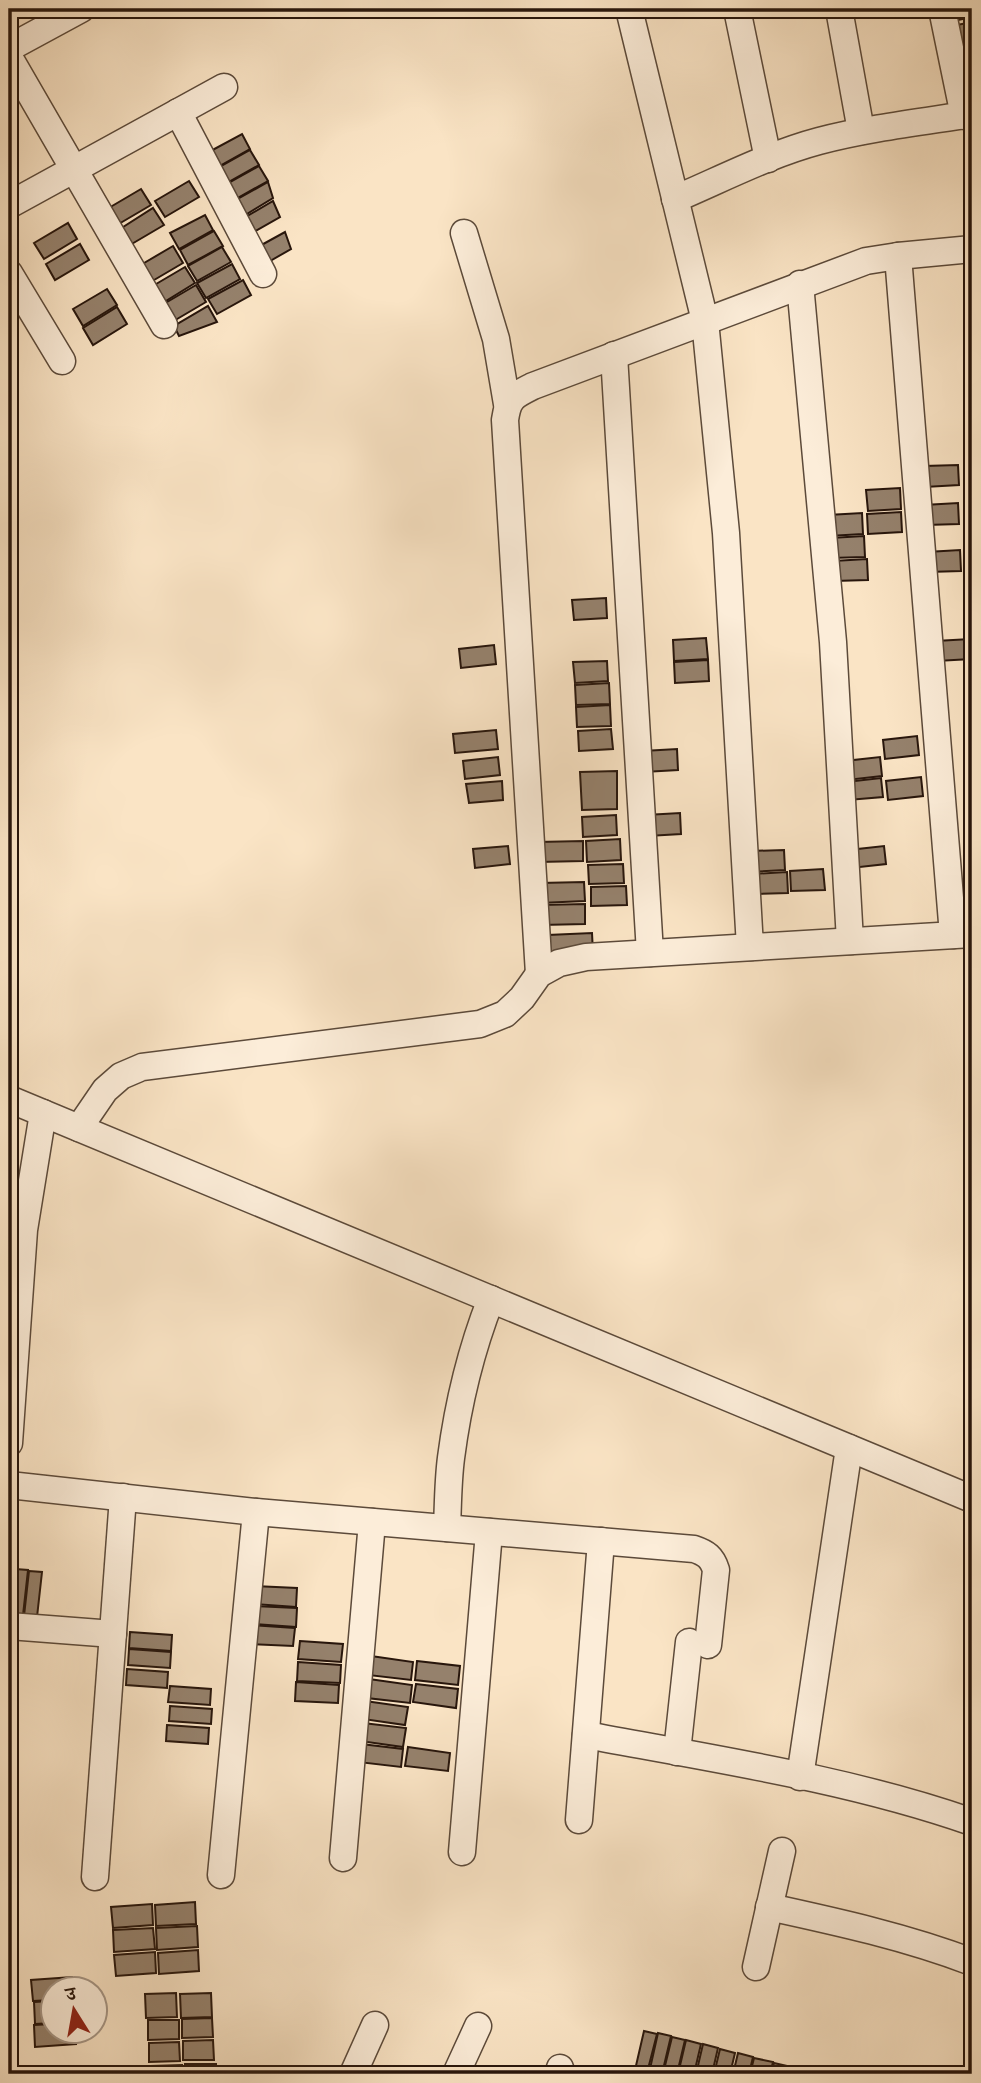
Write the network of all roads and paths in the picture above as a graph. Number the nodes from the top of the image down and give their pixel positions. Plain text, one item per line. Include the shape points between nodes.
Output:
1 (81, 9) edge
2 (629, 9) edge
3 (737, 9) edge
4 (839, 9) edge
5 (943, 9) edge
6 (9, 48) edge
7 (9, 57) edge
8 (224, 87) dead end
9 (178, 112) junction
10 (968, 115) edge
11 (861, 131) junction
12 (768, 159) junction
13 (73, 169) junction
14 (675, 199) junction
15 (9, 205) edge
16 (464, 233) dead end
17 (972, 249) edge
18 (898, 256) junction
19 (9, 273) edge
20 (263, 274) dead end
21 (800, 284) junction
22 (705, 321) junction
23 (164, 325) dead end
24 (614, 355) junction
25 (62, 361) dead end
26 (507, 404) junction
27 (962, 934) edge
28 (850, 941) junction
29 (750, 947) junction
30 (650, 953) junction
31 (539, 974) junction
32 (9, 1099) edge
33 (43, 1113) junction
34 (79, 1128) junction
35 (483, 1320) junction
36 (9, 1443) edge
37 (845, 1471) junction
38 (9, 1485) edge
39 (123, 1497) junction
40 (972, 1499) edge
41 (256, 1512) junction
42 (372, 1522) junction
43 (447, 1528) junction
44 (489, 1532) junction
45 (601, 1541) junction
46 (9, 1626) edge
47 (113, 1634) junction
48 (586, 1735) junction
49 (677, 1752) junction
50 (800, 1777) junction
51 (579, 1820) dead end
52 (972, 1822) edge
53 (782, 1851) dead end
54 (462, 1852) dead end
55 (343, 1858) dead end
56 (221, 1875) dead end
57 (94, 1877) dead end
58 (768, 1907) junction
59 (972, 1962) edge
60 (756, 1967) dead end
61 (375, 2025) dead end
62 (478, 2026) dead end
63 (353, 2074) edge
64 (456, 2074) edge

1 - 6 street
2 - 14 street
3 - 12 street
4 - 11 street
5 - 10 street
7 - 13 street
8 - 9 street
9 - 13 street
9 - 20 street
10 - 11 street
11 - 12 street
12 - 14 street
13 - 15 street
13 - 23 street
14 - 22 street
16 - 26 street via 496,338
17 - 18 street
18 - 21 street via 866,261
18 - 27 street
19 - 25 street
21 - 22 street
21 - 28 street via 833,642
22 - 24 street
22 - 29 street via 726,533
24 - 26 street via 533,386
24 - 30 street
26 - 31 street
27 - 28 street
28 - 29 street
29 - 30 street
30 - 31 street via 586,957 559,963
31 - 34 street via 505,1014 480,1024 142,1067 105,1090
32 - 33 street
33 - 34 street
33 - 36 street via 24,1230
34 - 35 street
35 - 37 street
35 - 43 street via 451,1459
37 - 40 street
37 - 50 street
38 - 39 street
39 - 41 street
39 - 47 street
41 - 42 street
41 - 56 street
42 - 43 street
42 - 55 street
43 - 44 street
44 - 45 street
44 - 54 street
45 - 48 street
45 - 49 street via 694,1549 713,1561 716,1570
46 - 47 street
47 - 57 street
48 - 49 street
48 - 51 street
49 - 50 street
50 - 52 street
53 - 58 street
58 - 59 street via 862,1927
58 - 60 street
61 - 63 street
62 - 64 street

